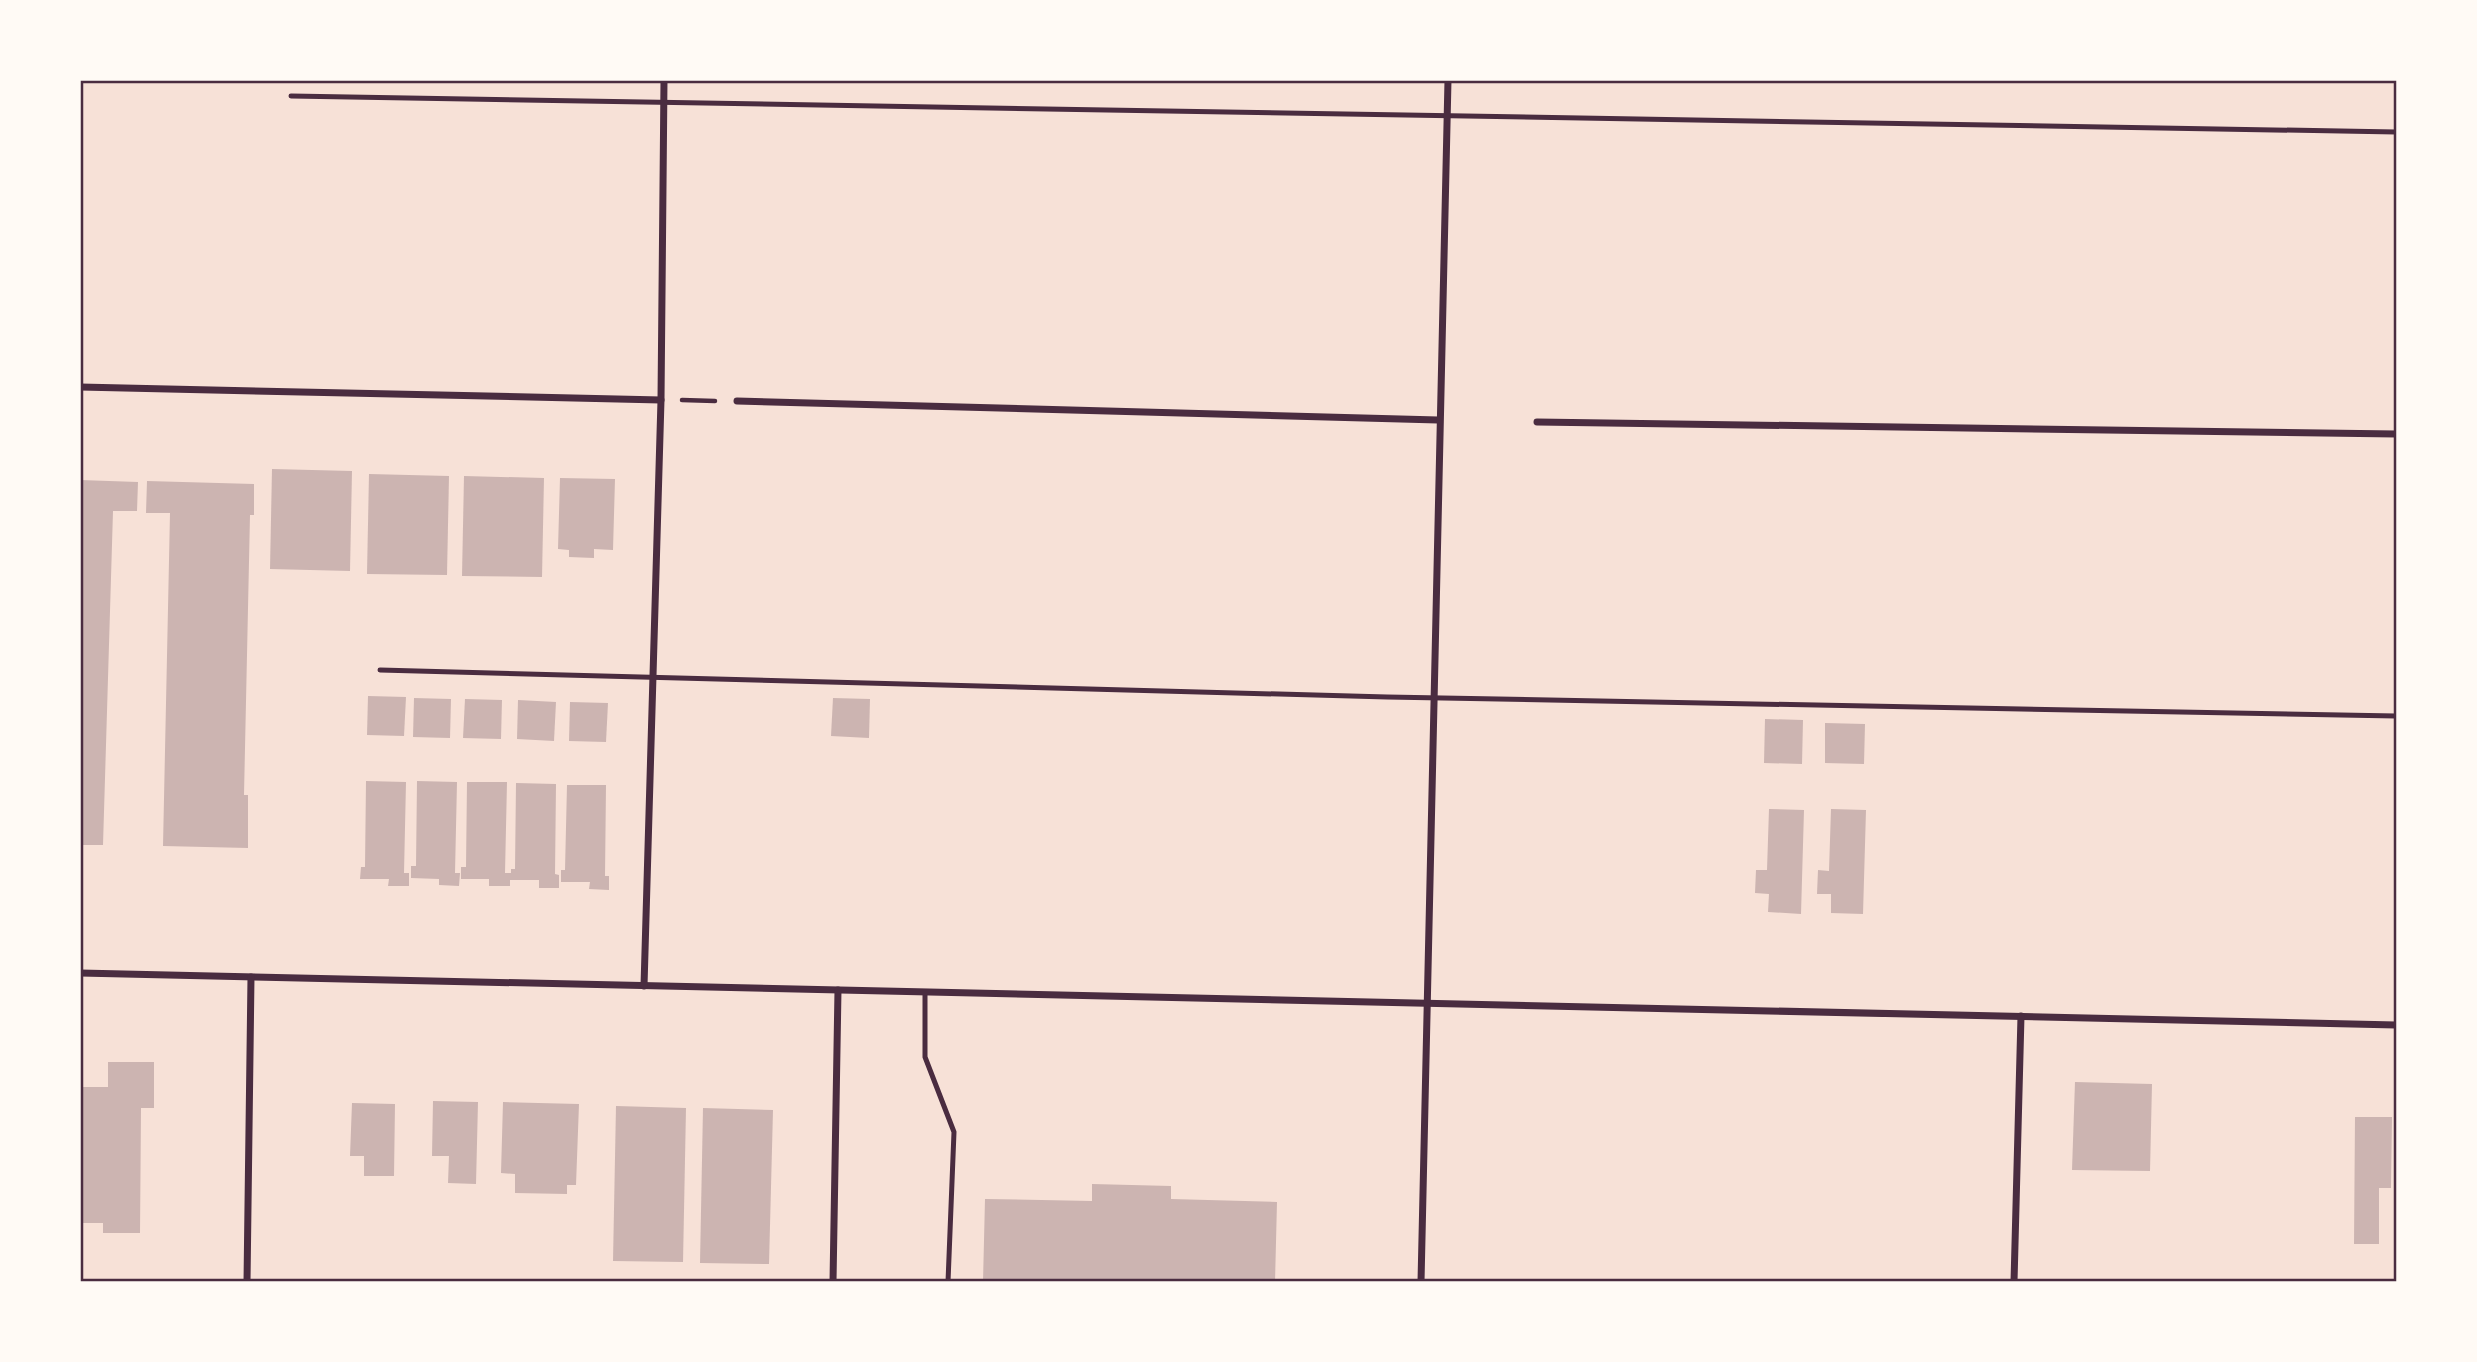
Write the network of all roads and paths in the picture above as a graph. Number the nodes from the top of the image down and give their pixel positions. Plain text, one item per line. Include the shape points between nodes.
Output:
1 (664, 80) edge
2 (1448, 80) edge
3 (291, 96) dead end
4 (663, 101) junction
5 (1447, 114) junction
6 (2396, 132) edge
7 (80, 387) edge
8 (661, 400) junction
9 (737, 401) joint
10 (1438, 420) junction
11 (1537, 422) dead end
12 (2396, 434) edge
13 (380, 670) dead end
14 (653, 680) junction
15 (1436, 698) junction
16 (2396, 716) edge
17 (80, 973) edge
18 (251, 977) junction
19 (644, 986) junction
20 (838, 990) junction
21 (926, 992) junction
22 (1429, 1003) junction
23 (2021, 1016) junction
24 (2396, 1025) edge
25 (247, 1282) edge
26 (833, 1282) edge
27 (948, 1282) edge
28 (1421, 1282) edge
29 (2014, 1282) edge

1 - 4 street
2 - 5 street
3 - 4 lane
4 - 5 lane
4 - 8 street
5 - 6 lane
5 - 10 street
7 - 8 street
8 - 9 path
8 - 14 street
9 - 10 street
10 - 15 street
11 - 12 street
13 - 14 lane
14 - 15 lane
14 - 19 street
15 - 16 lane
15 - 22 street
17 - 18 street
18 - 19 street
18 - 25 street
19 - 20 street
20 - 21 street
20 - 26 street
21 - 22 street
21 - 27 lane via 925,1057 954,1132
22 - 23 street
22 - 28 street
23 - 24 street
23 - 29 street

